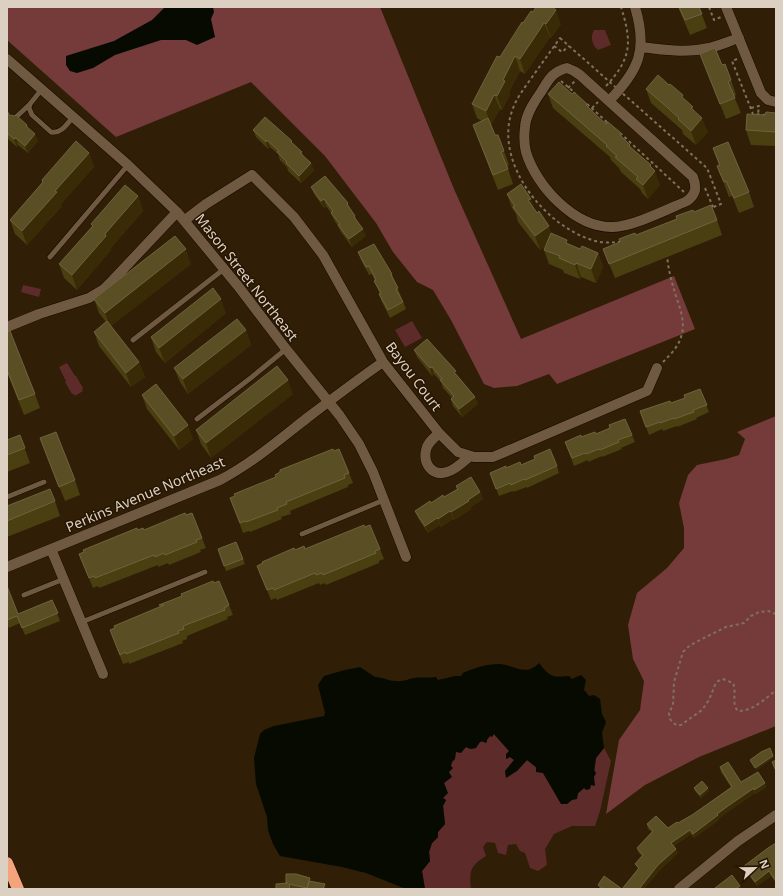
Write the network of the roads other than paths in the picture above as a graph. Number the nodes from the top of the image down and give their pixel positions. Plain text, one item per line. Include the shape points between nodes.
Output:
1 (635, 7) edge
2 (726, 7) edge
3 (739, 38) junction
4 (641, 47) junction
5 (7, 59) edge
6 (42, 89) junction
7 (609, 101) junction
8 (776, 102) edge
9 (30, 104) junction
10 (73, 117) junction
11 (14, 119) edge
12 (128, 165) junction
13 (177, 212) junction
14 (185, 220) junction
15 (50, 257) dead end
16 (224, 269) junction
17 (7, 327) edge
18 (133, 340) dead end
19 (286, 349) junction
20 (383, 362) junction
21 (657, 368) road end
22 (328, 401) junction
23 (197, 419) dead end
24 (439, 433) junction
25 (470, 456) junction
26 (44, 482) dead end
27 (7, 497) edge
28 (384, 500) junction
29 (302, 534) dead end
30 (52, 549) junction
31 (406, 557) dead end
32 (7, 567) edge
33 (205, 572) dead end
34 (64, 579) junction
35 (24, 595) dead end
36 (82, 622) junction
37 (103, 674) dead end
38 (776, 815) edge
39 (7, 863) edge
40 (18, 889) edge
41 (679, 889) edge

1 - 4 street
2 - 3 street
3 - 4 street via 711,48 696,50
3 - 8 street via 761,93 768,100
4 - 7 street via 636,67
5 - 6 street, Mason Street Northeast
6 - 9 lane
6 - 10 street, Mason Street Northeast
7 - 7 street via 574,71 567,68 560,70 553,74 528,114 525,147 534,172 546,190 567,210 592,224 612,228 687,201 693,196 696,183 694,177
9 - 10 lane via 32,115 54,133 61,130
9 - 11 lane
10 - 12 street, Mason Street Northeast
12 - 13 street, Mason Street Northeast
12 - 15 lane
13 - 14 street, Mason Street Northeast
13 - 17 street via 97,294
14 - 16 street, Mason Street Northeast
14 - 20 street, Bayou Court via 252,175 294,217 323,255
16 - 18 lane
16 - 19 street, Mason Street Northeast
19 - 22 street, Mason Street Northeast
19 - 23 lane
20 - 22 street, Perkins Avenue Northeast
20 - 24 street, Bayou Court
21 - 25 street, Bayou Court via 647,391 493,457
22 - 28 street, Mason Street Northeast via 359,444
22 - 30 street, Perkins Avenue Northeast via 252,460 220,480
24 - 25 street, Bayou Court via 458,452
24 - 25 street via 425,450 426,462 430,469 438,473 447,472
26 - 27 lane
28 - 29 lane
28 - 31 street, Mason Street Northeast
30 - 32 street, Perkins Avenue Northeast
30 - 34 street
33 - 36 lane
34 - 35 lane
34 - 36 street
36 - 37 street
38 - 41 street via 738,841
39 - 40 highway

